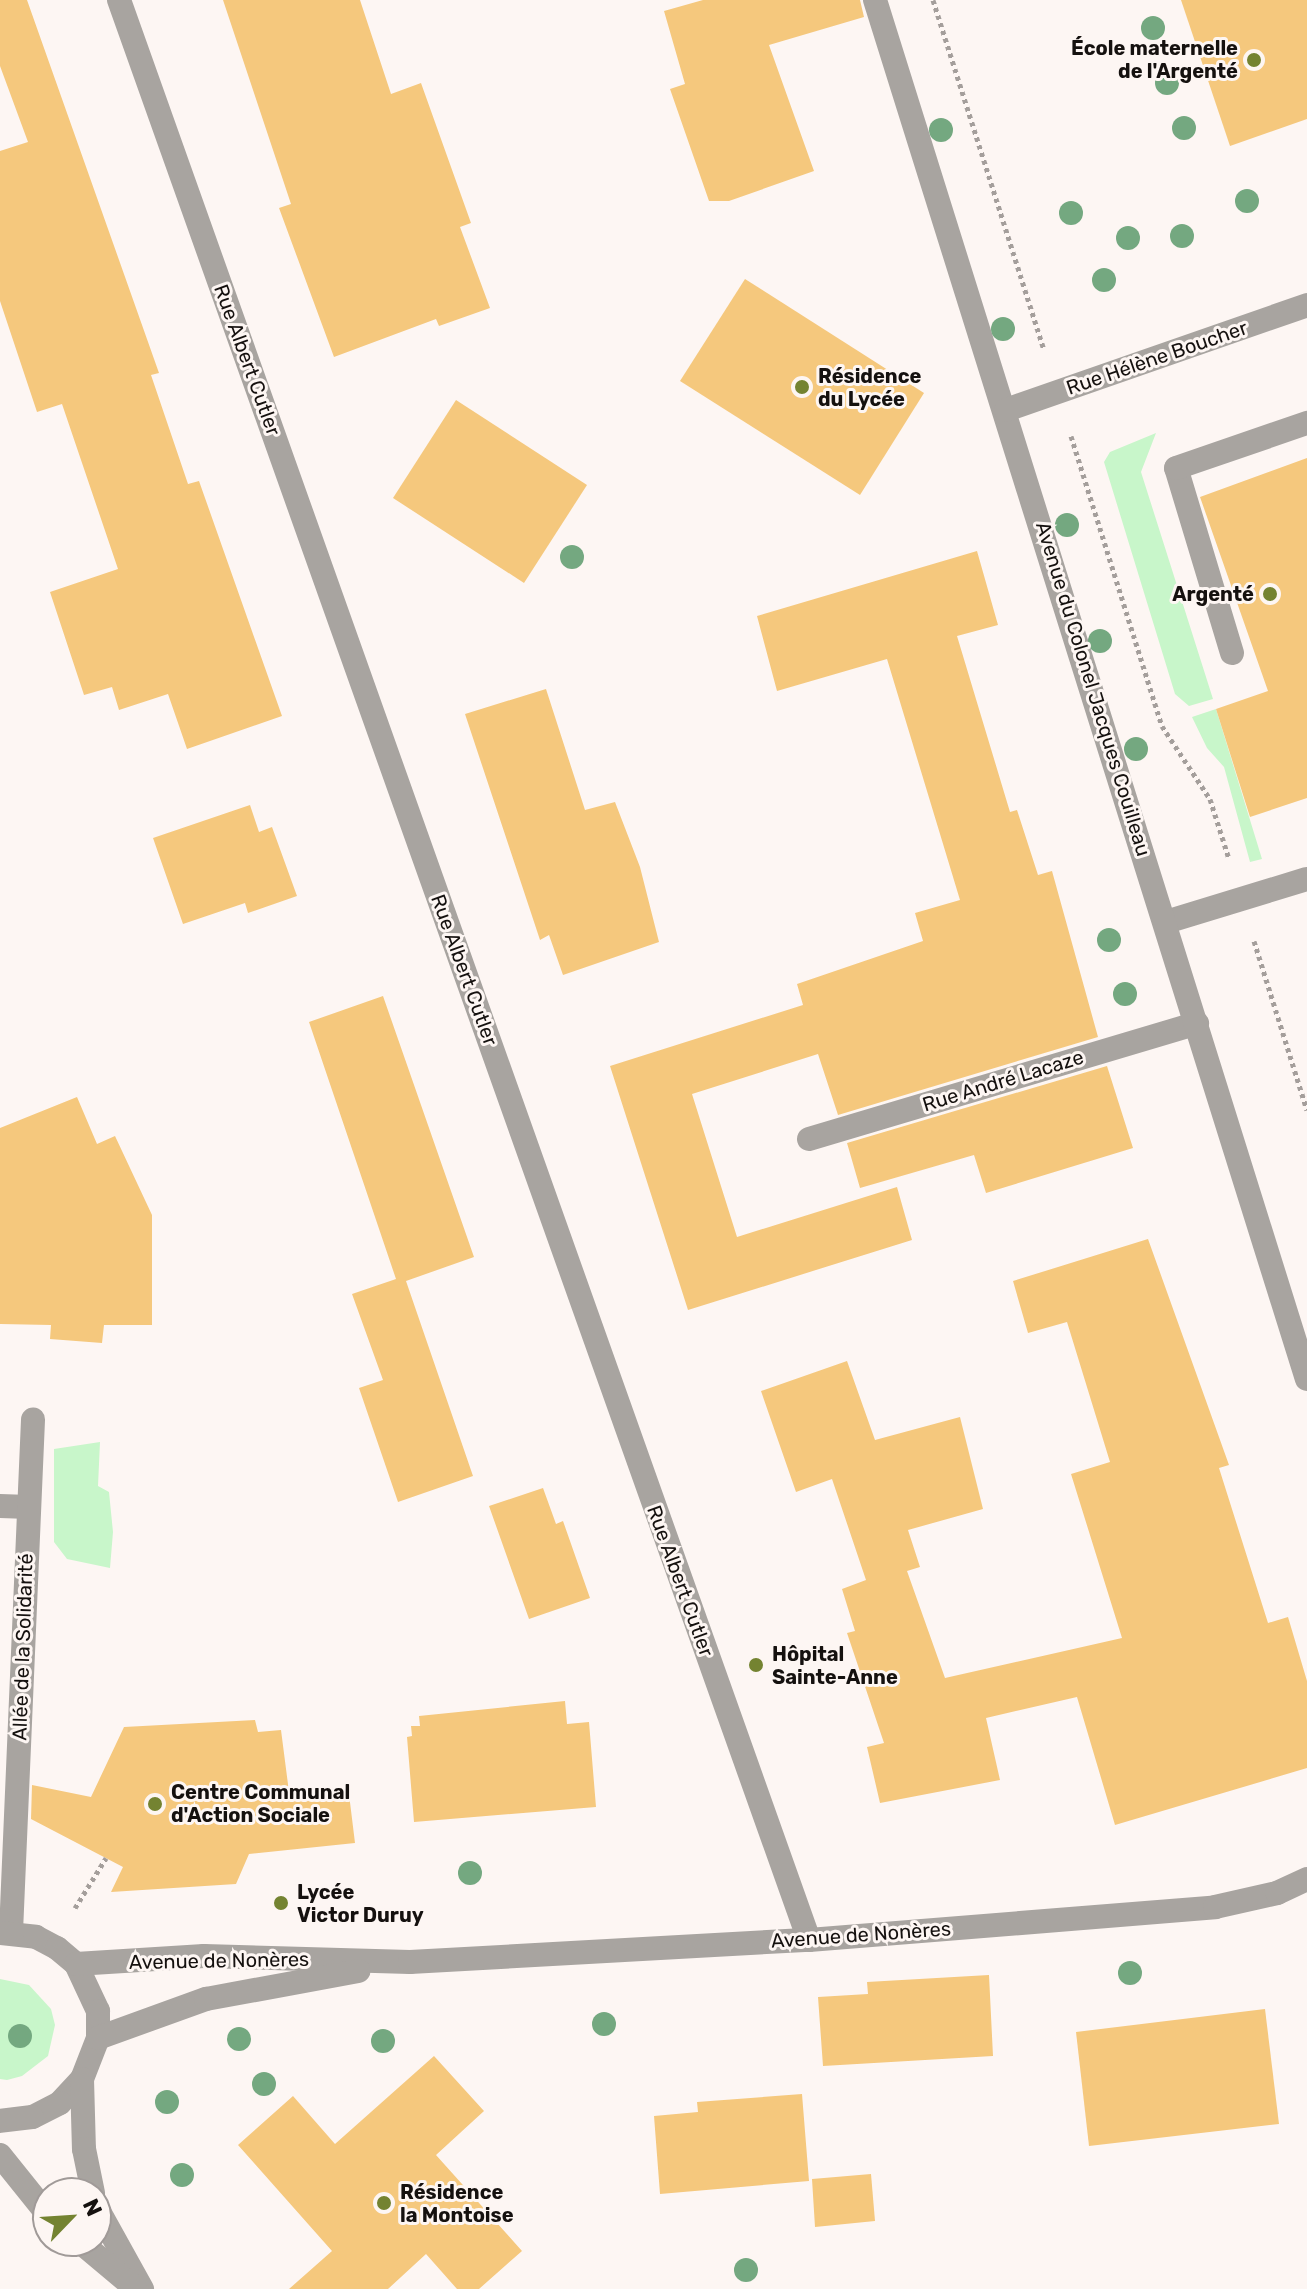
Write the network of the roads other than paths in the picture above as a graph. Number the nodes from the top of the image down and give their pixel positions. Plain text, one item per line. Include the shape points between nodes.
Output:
1 (119, 0) edge
2 (875, 0) edge
3 (1307, 305) edge
4 (1006, 410) junction
5 (1307, 423) edge
6 (1232, 653) dead end
7 (1307, 879) edge
8 (1166, 922) junction
9 (1197, 1023) junction
10 (809, 1139) dead end
11 (1307, 1379) edge
12 (33, 1419) dead end
13 (0, 1506) edge
14 (29, 1507) junction
15 (1307, 1879) edge
16 (6, 1932) edge
17 (809, 1940) junction
18 (410, 1962) junction
19 (76, 1964) junction
20 (98, 2038) junction
21 (82, 2079) junction
22 (0, 2121) edge
23 (0, 2155) edge
24 (90, 2177) edge
25 (32, 2195) edge
26 (112, 2235) edge
27 (98, 2257) edge
28 (136, 2289) edge
29 (142, 2289) edge

1 - 17 street, Rue Albert Cutler
2 - 4 street, Avenue du Colonel Jacques Couilleau
3 - 4 street, Rue Hélène Boucher
4 - 8 street, Avenue du Colonel Jacques Couilleau
5 - 6 street via 1176,468
7 - 8 street
8 - 9 street, Avenue du Colonel Jacques Couilleau
9 - 10 street, Rue André Lacaze
9 - 11 street, Avenue du Colonel Jacques Couilleau
12 - 14 street, Allée de la Solidarité
13 - 14 street
14 - 16 street, Allée de la Solidarité
15 - 17 street, Avenue de Nonères via 1277,1893 1215,1907
16 - 19 street via 36,1937
17 - 18 street, Avenue de Nonères
18 - 19 street, Avenue de Nonères via 204,1956
18 - 20 street, Avenue de Nonères via 206,1999
19 - 20 street via 98,2011
20 - 21 street
21 - 22 street via 60,2103 32,2117
21 - 24 street
23 - 25 street
26 - 29 street
27 - 28 street

